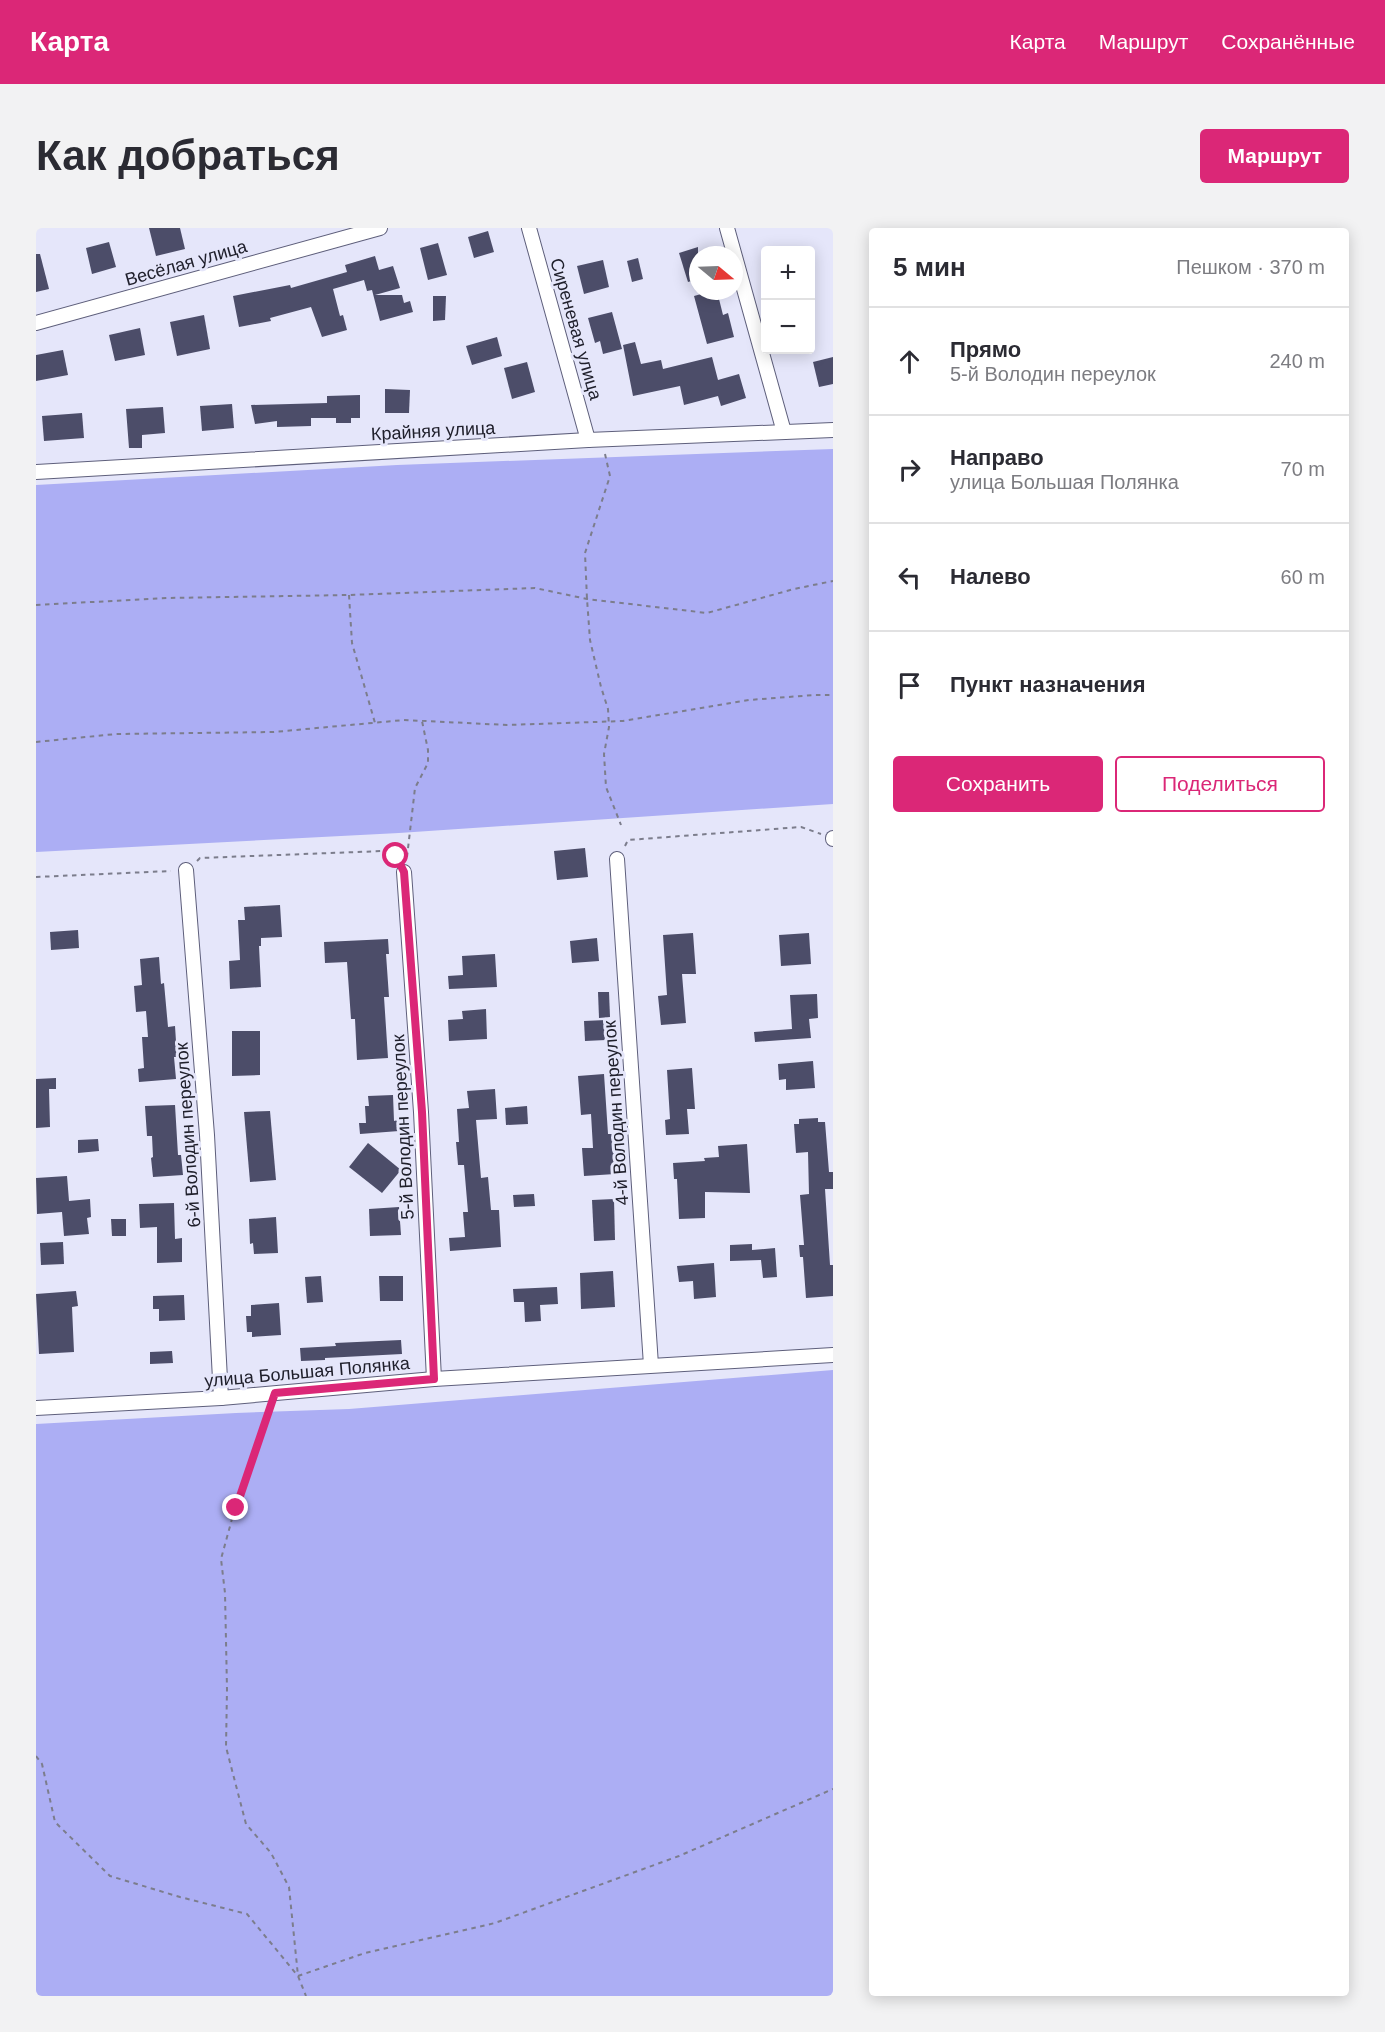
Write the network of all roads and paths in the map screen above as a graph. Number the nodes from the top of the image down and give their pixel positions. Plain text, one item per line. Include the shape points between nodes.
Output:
1 (380, 228) edge
2 (529, 228) edge
3 (727, 228) edge
4 (36, 323) edge
5 (833, 430) edge
6 (784, 432) junction
7 (595, 440) junction
8 (36, 472) edge
9 (833, 581) edge
10 (349, 595) junction
11 (587, 599) junction
12 (36, 605) edge
13 (833, 695) edge
14 (422, 721) junction
15 (609, 722) junction
16 (375, 723) junction
17 (36, 742) edge
18 (621, 825) dead end
19 (833, 839) edge
20 (617, 859) joint
21 (186, 870) junction
22 (404, 872) junction
23 (36, 877) edge
24 (833, 1355) edge
25 (651, 1365) junction
26 (434, 1379) junction
27 (275, 1393) junction
28 (221, 1398) junction
29 (36, 1408) edge
30 (36, 1756) edge
31 (833, 1789) edge
32 (298, 1976) junction
33 (306, 1996) edge

1 - 4 street, Весёлая улица
2 - 7 street, Сиреневая улица
3 - 6 street
5 - 6 street, Крайняя улица
6 - 7 street, Крайняя улица
7 - 8 street, Крайняя улица
7 - 11 path via 610,476 585,553
9 - 11 path via 707,613
10 - 11 path via 535,588
10 - 12 path
10 - 16 path via 352,643
11 - 15 path via 590,640
13 - 15 path via 749,700
14 - 15 path via 507,725
14 - 16 path
14 - 22 path via 428,763 415,788
15 - 18 path via 604,754 606,787
16 - 17 path via 274,732 116,734
19 - 20 path via 801,827 628,840
20 - 25 street, 4-й Володин переулок
21 - 22 path via 200,858 383,851 396,856
21 - 23 path
21 - 28 street, 6-й Володин переулок via 207,1135
22 - 26 street, 5-й Володин переулок via 422,1112
24 - 25 street, улица Большая Полянка
25 - 26 street, улица Большая Полянка
26 - 27 street, улица Большая Полянка
27 - 28 street, улица Большая Полянка
27 - 32 path via 221,1559 228,1689 226,1747 246,1824 272,1853 289,1887
28 - 29 street, улица Большая Полянка
30 - 32 path via 42,1764 55,1822 110,1876 247,1914
31 - 32 path via 679,1856 495,1923 364,1953
32 - 33 path

